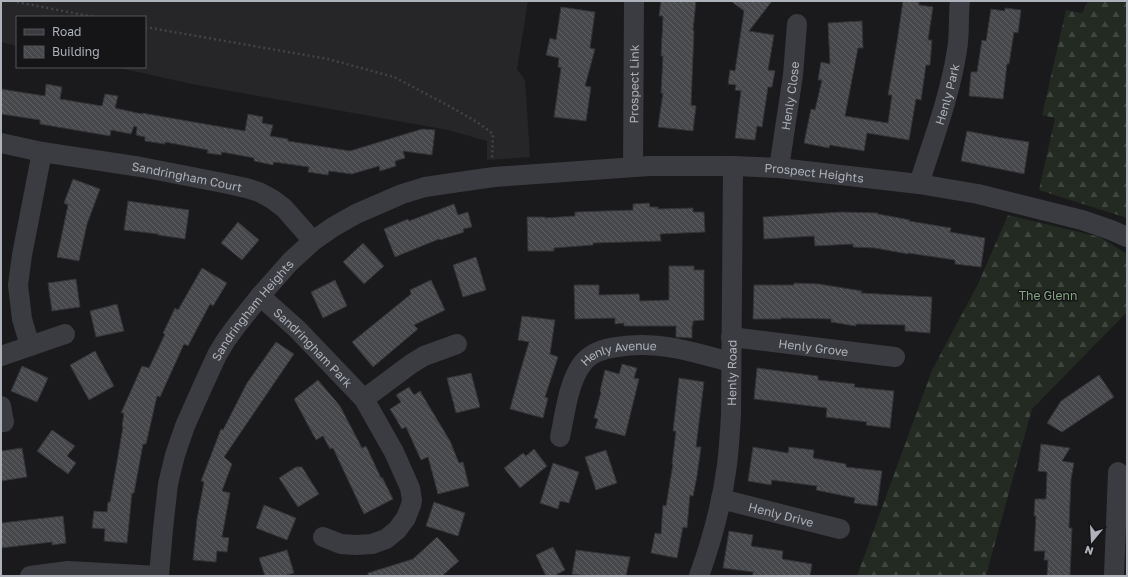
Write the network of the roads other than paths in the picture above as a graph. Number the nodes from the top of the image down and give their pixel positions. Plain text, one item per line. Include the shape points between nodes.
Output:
1 (634, 1) edge
2 (960, 1) edge
3 (797, 24) dead end
4 (1, 143) edge
5 (42, 152) junction
6 (733, 166) junction
7 (633, 167) junction
8 (779, 168) junction
9 (494, 177) joint
10 (919, 184) junction
11 (1127, 237) edge
12 (313, 241) junction
13 (260, 296) junction
14 (65, 334) dead end
15 (731, 337) junction
16 (457, 344) dead end
17 (30, 346) junction
18 (1, 356) edge
19 (895, 357) dead end
20 (731, 362) junction
21 (364, 399) junction
22 (560, 437) dead end
23 (1118, 472) dead end
24 (721, 500) junction
25 (840, 529) dead end
26 (323, 537) dead end
27 (30, 576) edge
28 (159, 576) edge
29 (699, 576) edge
30 (1114, 576) edge

1 - 7 street, Prospect Link
2 - 10 street, Henly Park via 958,41 952,74
3 - 8 street, Henly Close via 793,75
4 - 5 street, Sandringham Court
5 - 12 street, Sandringham Court via 223,182 259,192 284,208
5 - 17 street via 18,285 22,319
6 - 7 street, Prospect Heights
6 - 8 street, Prospect Heights
6 - 15 street, Henly Road
7 - 9 street, Prospect Heights
8 - 10 street, Prospect Heights
9 - 12 street, Sandringham Heights via 425,187 402,194 356,214
10 - 11 street, Prospect Heights via 978,194 1074,218
12 - 13 street, Sandringham Heights
13 - 21 street, Sandringham Park via 297,329
13 - 28 street, Sandringham Heights via 217,355 185,426 168,484
14 - 17 street
15 - 19 street, Henly Grove
15 - 20 street, Henly Road
16 - 21 street via 424,356
17 - 18 street
20 - 22 street, Henly Avenue via 656,345 628,345 592,354 582,364 575,378
20 - 24 street, Henly Road via 730,433
21 - 26 street, Sandringham Park via 394,452 410,488 412,500 409,512 397,530 372,544 348,545
23 - 30 street
24 - 25 street, Henly Drive
24 - 29 street, Henly Road
27 - 28 street via 68,571

